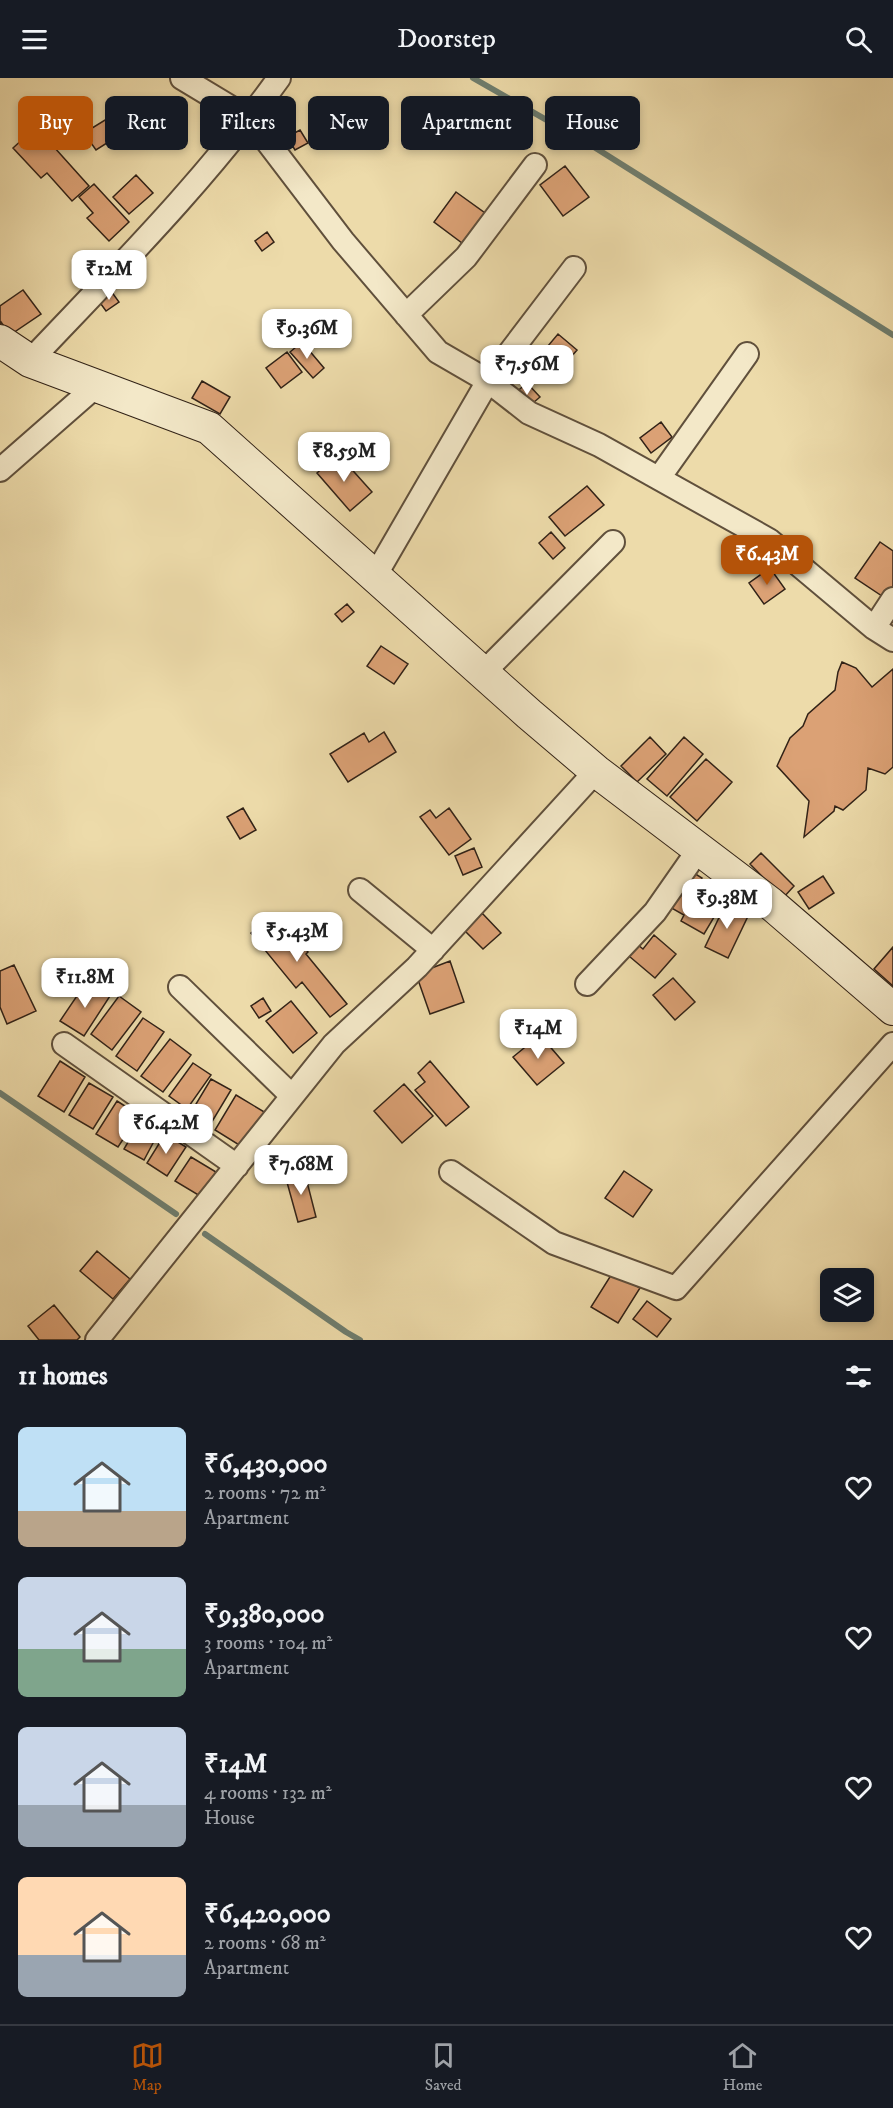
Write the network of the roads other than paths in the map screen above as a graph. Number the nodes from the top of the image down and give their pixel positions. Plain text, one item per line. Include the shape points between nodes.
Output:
1 (182, 78) edge
2 (279, 78) edge
3 (212, 96) edge
4 (266, 96) edge
5 (223, 150) edge
6 (274, 150) edge
7 (535, 165) dead end
8 (574, 268) dead end
9 (406, 315) junction
10 (0, 341) edge
11 (747, 354) dead end
12 (30, 361) junction
13 (488, 381) junction
14 (96, 386) junction
15 (0, 470) edge
16 (658, 478) junction
17 (613, 542) dead end
18 (375, 576) junction
19 (893, 599) edge
20 (874, 628) junction
21 (893, 640) edge
22 (483, 673) junction
23 (596, 771) junction
24 (699, 849) junction
25 (360, 890) dead end
26 (433, 950) junction
27 (587, 984) dead end
28 (180, 987) dead end
29 (893, 1009) edge
30 (64, 1044) dead end
31 (893, 1044) edge
32 (292, 1096) junction
33 (237, 1166) junction
34 (451, 1172) dead end
35 (97, 1340) edge

1 - 3 street
2 - 4 street
5 - 12 street
6 - 9 street
7 - 9 street via 465,257
8 - 13 street
9 - 13 street via 438,352
10 - 12 street
11 - 16 street
12 - 14 street
13 - 16 street via 529,412
13 - 18 street
14 - 15 street
14 - 18 street via 209,428
16 - 20 street via 769,540
17 - 22 street
18 - 22 street
19 - 20 street
20 - 21 street
22 - 23 street
23 - 24 street
23 - 26 street
24 - 27 street via 655,912
24 - 29 street via 770,903
25 - 26 street
26 - 32 street via 334,1044
28 - 32 street
30 - 33 street
31 - 34 street via 676,1288 554,1243
32 - 33 street
33 - 35 street

